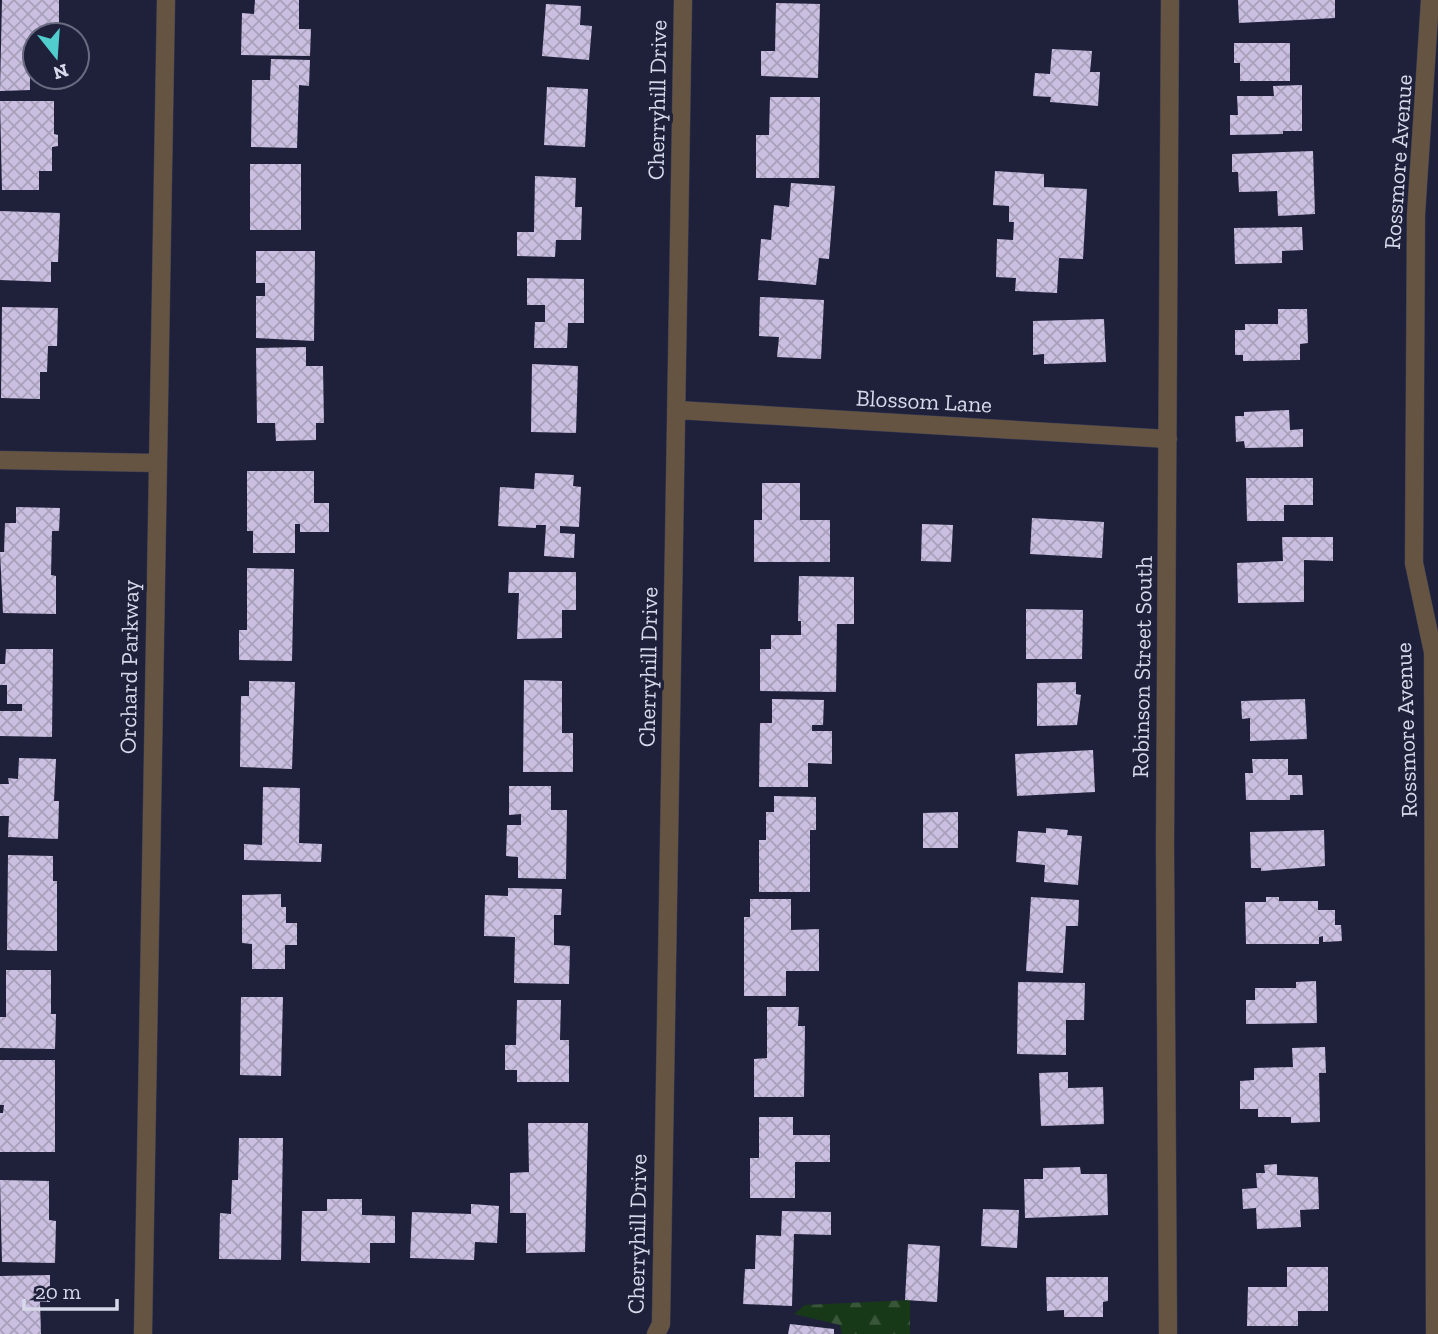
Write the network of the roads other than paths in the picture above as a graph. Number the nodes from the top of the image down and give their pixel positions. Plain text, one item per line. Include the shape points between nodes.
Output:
1 (166, 0) edge
2 (682, 0) edge
3 (1170, 0) edge
4 (1430, 0) edge
5 (677, 411) junction
6 (1168, 439) junction
7 (0, 460) edge
8 (157, 463) junction
9 (143, 1334) edge
10 (656, 1334) edge
11 (1168, 1334) edge
12 (1435, 1334) edge

1 - 8 street, Orchard Parkway
2 - 5 street, Cherryhill Drive
3 - 6 street, Robinson Street South
4 - 12 street, Rossmore Avenue via 1416,215 1414,563 1433,652
5 - 6 street, Blossom Lane
5 - 10 street, Cherryhill Drive via 661,1324
6 - 11 street, Robinson Street South
7 - 8 street
8 - 9 street, Orchard Parkway

